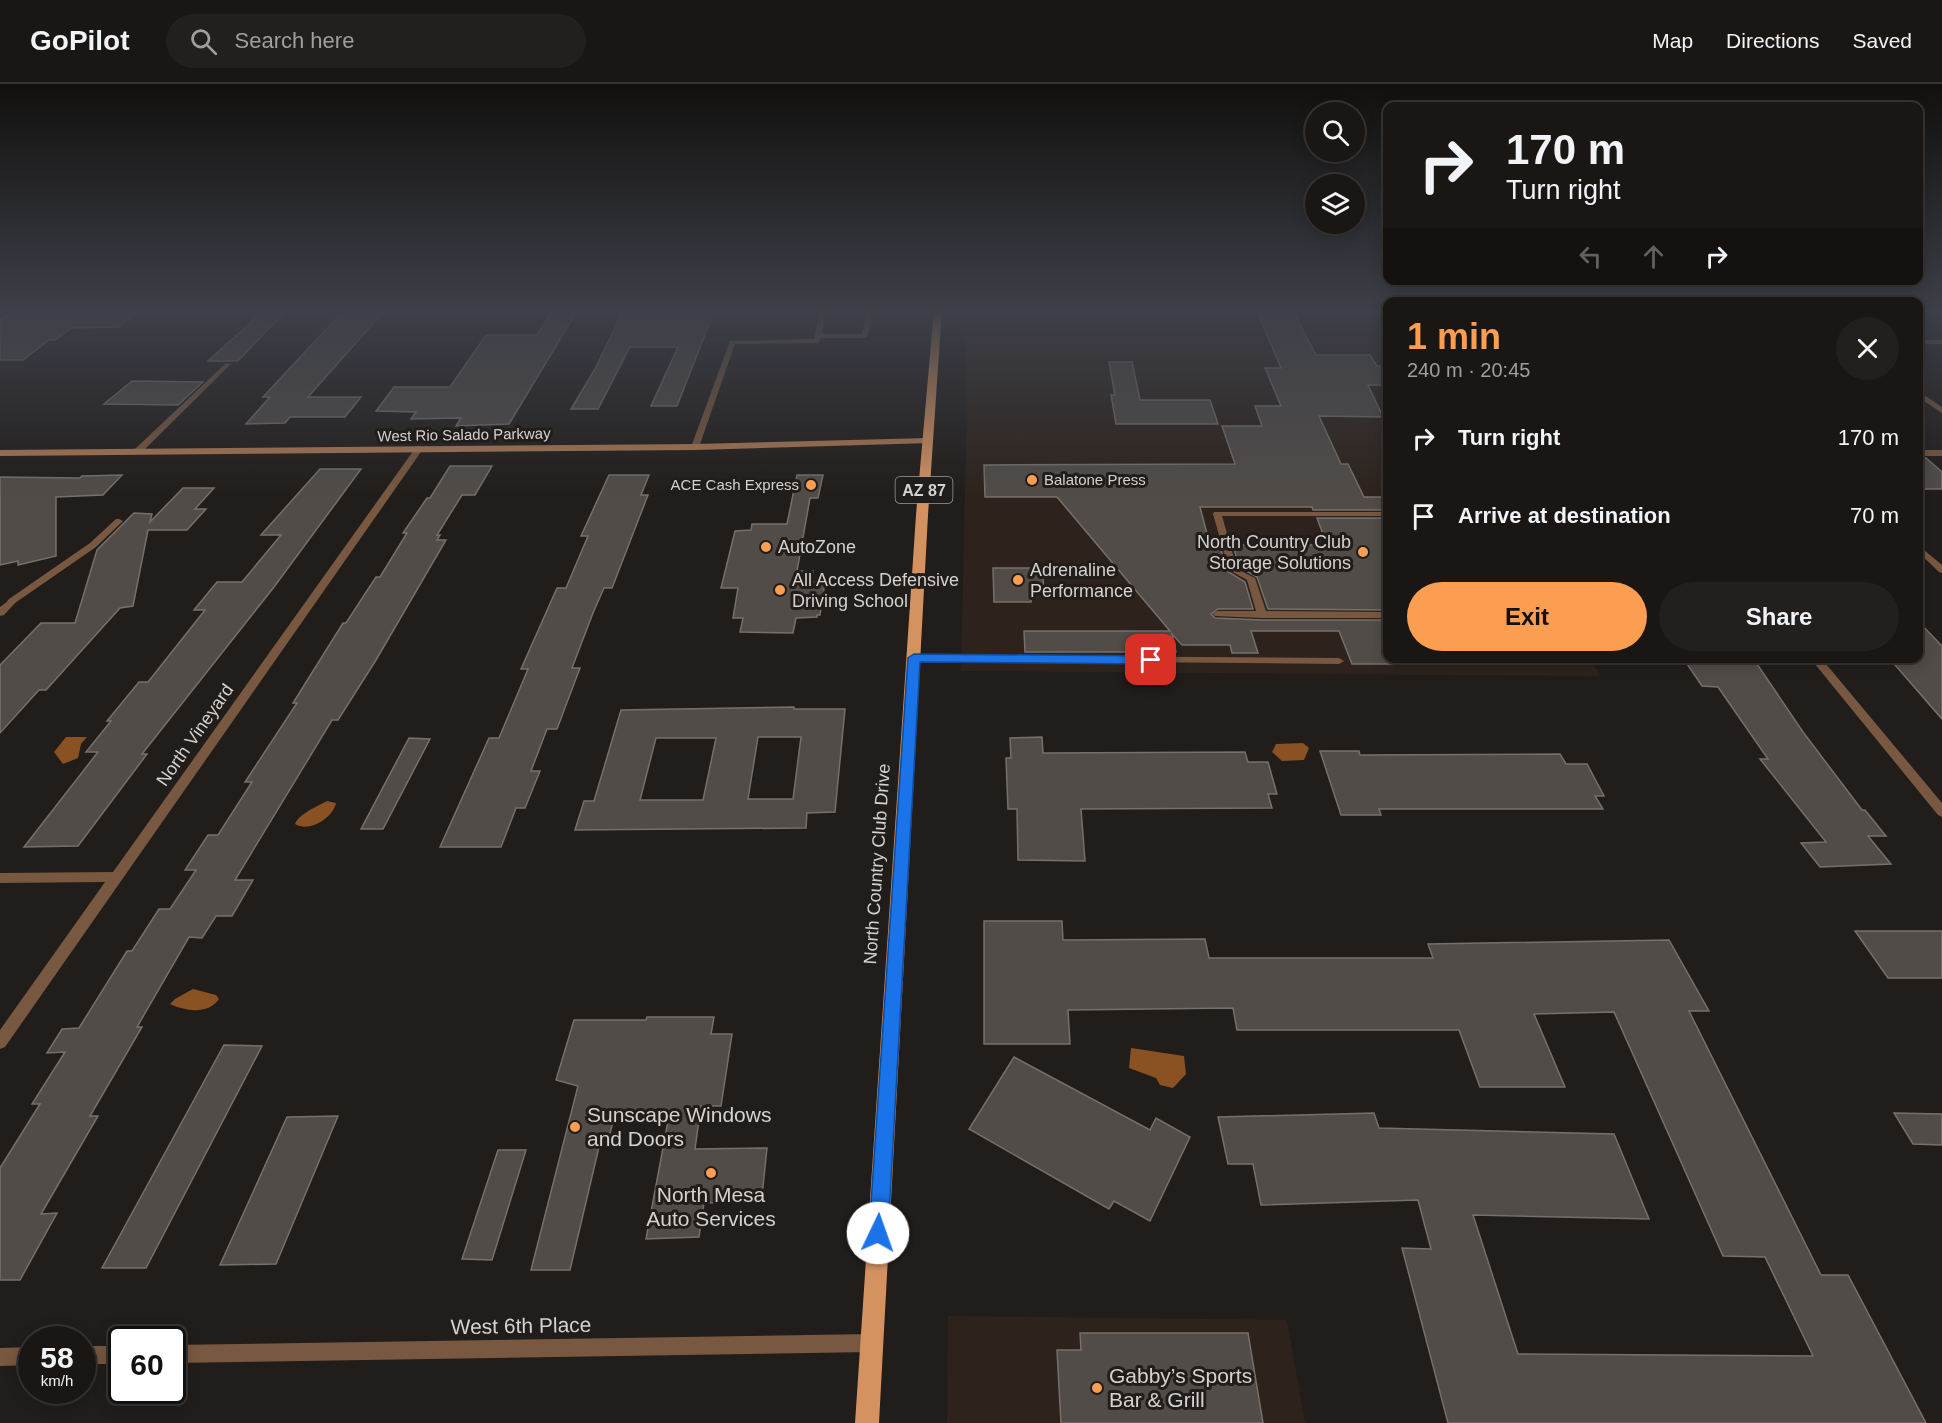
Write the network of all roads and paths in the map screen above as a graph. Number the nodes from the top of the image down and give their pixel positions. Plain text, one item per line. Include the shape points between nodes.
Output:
1 (220, 371) edge
2 (722, 371) edge
3 (933, 371) edge
4 (1923, 397) edge
5 (1942, 411) edge
6 (928, 441) junction
7 (695, 447) junction
8 (419, 449) junction
9 (138, 451) junction
10 (0, 453) edge
11 (1923, 453) edge
12 (1942, 453) edge
13 (1383, 514) edge
14 (120, 521) dead end
15 (1923, 552) edge
16 (1942, 570) edge
17 (12, 601) joint
18 (0, 613) edge
19 (1218, 614) dead end
20 (1262, 615) junction
21 (1383, 615) edge
22 (914, 658) junction
23 (1339, 661) dead end
24 (1819, 663) edge
25 (1942, 812) edge
26 (116, 877) junction
27 (0, 878) edge
28 (0, 1041) edge
29 (871, 1343) junction
30 (186, 1354) edge
31 (18, 1356) edge
32 (0, 1357) edge
33 (867, 1423) edge

1 - 9 lane
2 - 7 lane
3 - 6 main road, North Country Club Drive / AZ 87
4 - 5 street
6 - 7 main road, West Rio Salado Parkway
6 - 22 main road, North Country Club Drive / AZ 87
7 - 8 main road, West Rio Salado Parkway
8 - 9 main road, West Rio Salado Parkway
8 - 26 street, North Vineyard
9 - 10 main road, West Rio Salado Parkway
11 - 12 street
13 - 20 lane via 1217,514 1233,570 1251,578
14 - 17 lane via 93,545
15 - 16 lane
17 - 18 street
19 - 20 lane
20 - 21 lane
22 - 23 lane
22 - 29 main road, North Country Club Drive / AZ 87
24 - 25 street
26 - 27 street
26 - 28 street, North Vineyard
29 - 30 street, West 6th Place
29 - 33 main road, North Country Club Drive / AZ 87
31 - 32 street

